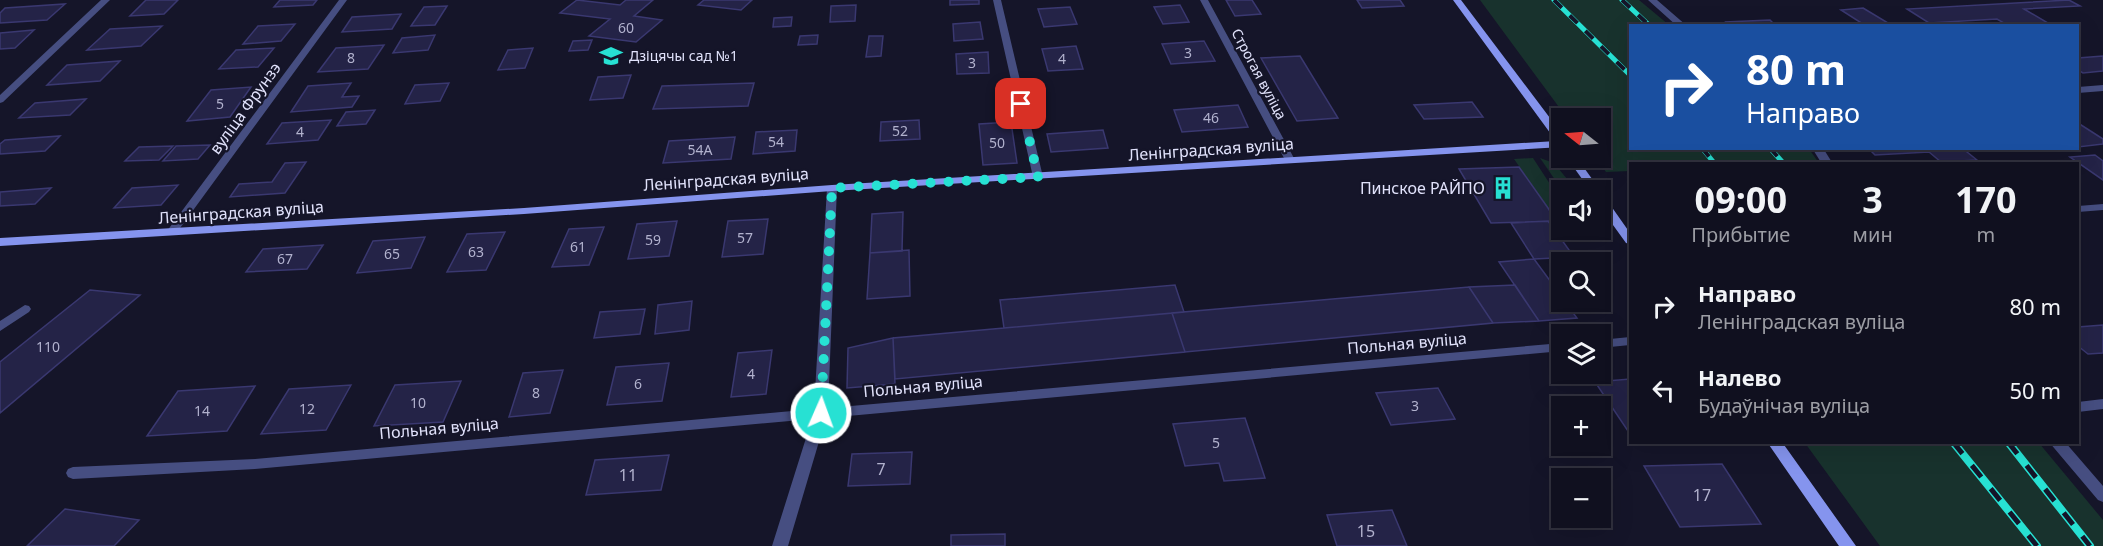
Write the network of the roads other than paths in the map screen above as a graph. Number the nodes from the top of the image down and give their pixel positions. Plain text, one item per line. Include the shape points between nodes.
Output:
1 (106, 0) edge
2 (343, 0) edge
3 (997, 0) edge
4 (1204, 0) edge
5 (1457, 0) edge
6 (1652, 0) edge
7 (1681, 24) edge
8 (2103, 88) edge
9 (2079, 90) edge
10 (0, 100) edge
11 (1551, 128) edge
12 (1551, 144) edge
13 (1290, 160) junction
14 (1038, 177) junction
15 (832, 188) junction
16 (2103, 207) edge
17 (2079, 209) edge
18 (1611, 214) edge
19 (171, 233) junction
20 (1629, 240) edge
21 (0, 242) edge
22 (25, 309) dead end
23 (0, 327) edge
24 (1629, 341) edge
25 (1611, 343) edge
26 (1551, 348) edge
27 (2103, 404) edge
28 (2079, 407) edge
29 (821, 413) junction
30 (1775, 444) edge
31 (2058, 444) edge
32 (73, 473) dead end
33 (2103, 496) edge
34 (780, 546) edge
35 (1848, 546) edge

1 - 10 street
2 - 19 street, вуліца Фрунзэ
3 - 14 street
4 - 13 street, Строгая вуліца
5 - 11 street
6 - 7 street
8 - 9 street
12 - 13 street, Ленінградская вуліца
13 - 14 street, Ленінградская вуліца
14 - 15 street, Ленінградская вуліца
15 - 19 street, Ленінградская вуліца
15 - 29 street
16 - 17 street
18 - 20 street
19 - 21 street, Ленінградская вуліца
22 - 23 street
24 - 25 street
26 - 29 street, Польная вуліца
27 - 28 street
29 - 32 street, Польная вуліца via 255,464
29 - 34 street
30 - 35 street
31 - 33 street

